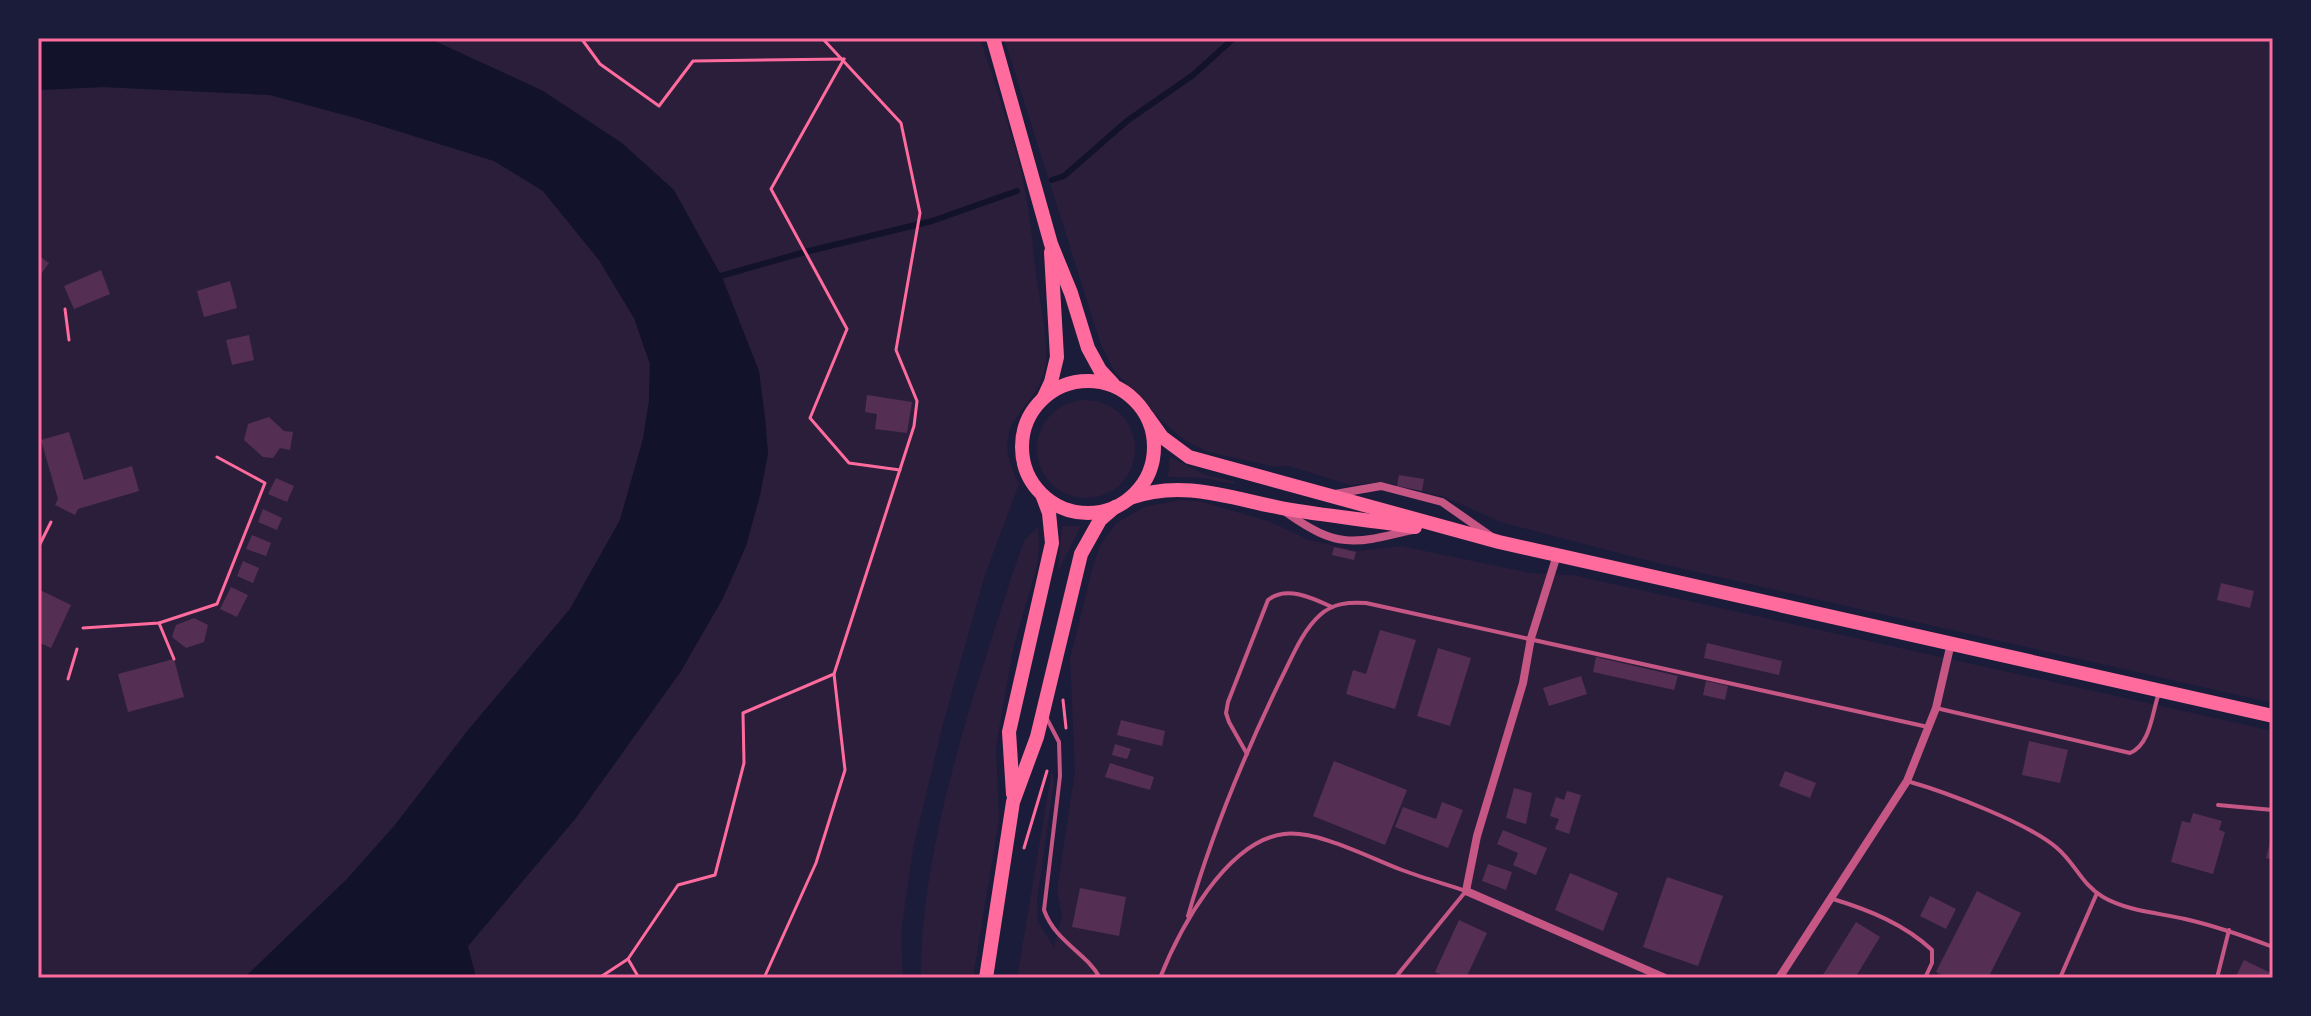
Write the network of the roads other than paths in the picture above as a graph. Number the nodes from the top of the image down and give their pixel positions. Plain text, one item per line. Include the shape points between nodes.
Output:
1 (993, 38) edge
2 (1051, 244) junction
3 (1120, 389) junction
4 (1042, 400) junction
5 (1147, 416) junction
6 (1043, 495) junction
7 (1331, 495) junction
8 (1130, 498) junction
9 (1115, 507) junction
10 (1280, 508) junction
11 (1423, 528) junction
12 (1479, 537) junction
13 (1499, 542) junction
14 (1557, 555) junction
15 (1332, 607) junction
16 (1531, 638) junction
17 (1951, 643) junction
18 (2160, 689) junction
19 (1936, 708) junction
20 (1043, 711) junction
21 (2273, 716) edge
22 (1928, 727) junction
23 (1247, 754) junction
24 (1907, 781) junction
25 (1013, 802) junction
26 (2218, 805) dead end
27 (2273, 810) edge
28 (1466, 891) junction
29 (2097, 893) junction
30 (1833, 899) junction
31 (1188, 916) junction
32 (2229, 930) junction
33 (2273, 947) edge
34 (986, 978) edge
35 (1100, 978) edge
36 (1160, 978) edge
37 (1395, 978) edge
38 (1665, 978) edge
39 (1779, 978) edge
40 (1925, 978) edge
41 (2060, 978) edge
42 (2217, 978) edge

1 - 2 main road
2 - 3 main road via 1093,358
2 - 4 main road via 1057,357
3 - 4 main road via 1079,382
3 - 5 main road
4 - 6 main road via 1028,420 1023,444 1026,468
5 - 7 main road via 1162,437 1189,457
5 - 8 main road via 1153,460 1145,481
6 - 9 main road via 1061,508 1083,513
6 - 25 main road via 1052,543 1009,732
7 - 12 main road
7 - 13 street via 1381,486 1442,502
8 - 9 main road
8 - 10 main road via 1194,490
9 - 20 main road via 1100,520 1081,554
10 - 11 main road
10 - 11 street via 1316,533 1359,542
11 - 12 main road
12 - 13 main road
13 - 14 main road
14 - 16 street
14 - 17 main road
15 - 16 lane via 1366,603
15 - 23 lane via 1297,646
15 - 23 lane via 1289,593 1276,593 1268,600 1226,713
16 - 22 lane
16 - 28 street
17 - 18 main road
17 - 19 street
18 - 19 lane via 2144,743 2130,753
18 - 21 main road
19 - 22 street
20 - 25 main road
20 - 35 lane via 1059,742 1060,776 1044,910 1060,938
22 - 24 street
23 - 31 lane
24 - 29 lane via 2039,835 2060,850
24 - 30 street
25 - 34 main road
26 - 27 lane
28 - 31 lane via 1319,839 1282,834 1234,861
28 - 37 lane
28 - 38 street
29 - 32 lane via 2121,905
29 - 41 lane
30 - 39 street
30 - 40 lane via 1864,908 1916,935 1932,950
31 - 36 lane
32 - 33 lane
32 - 42 lane

